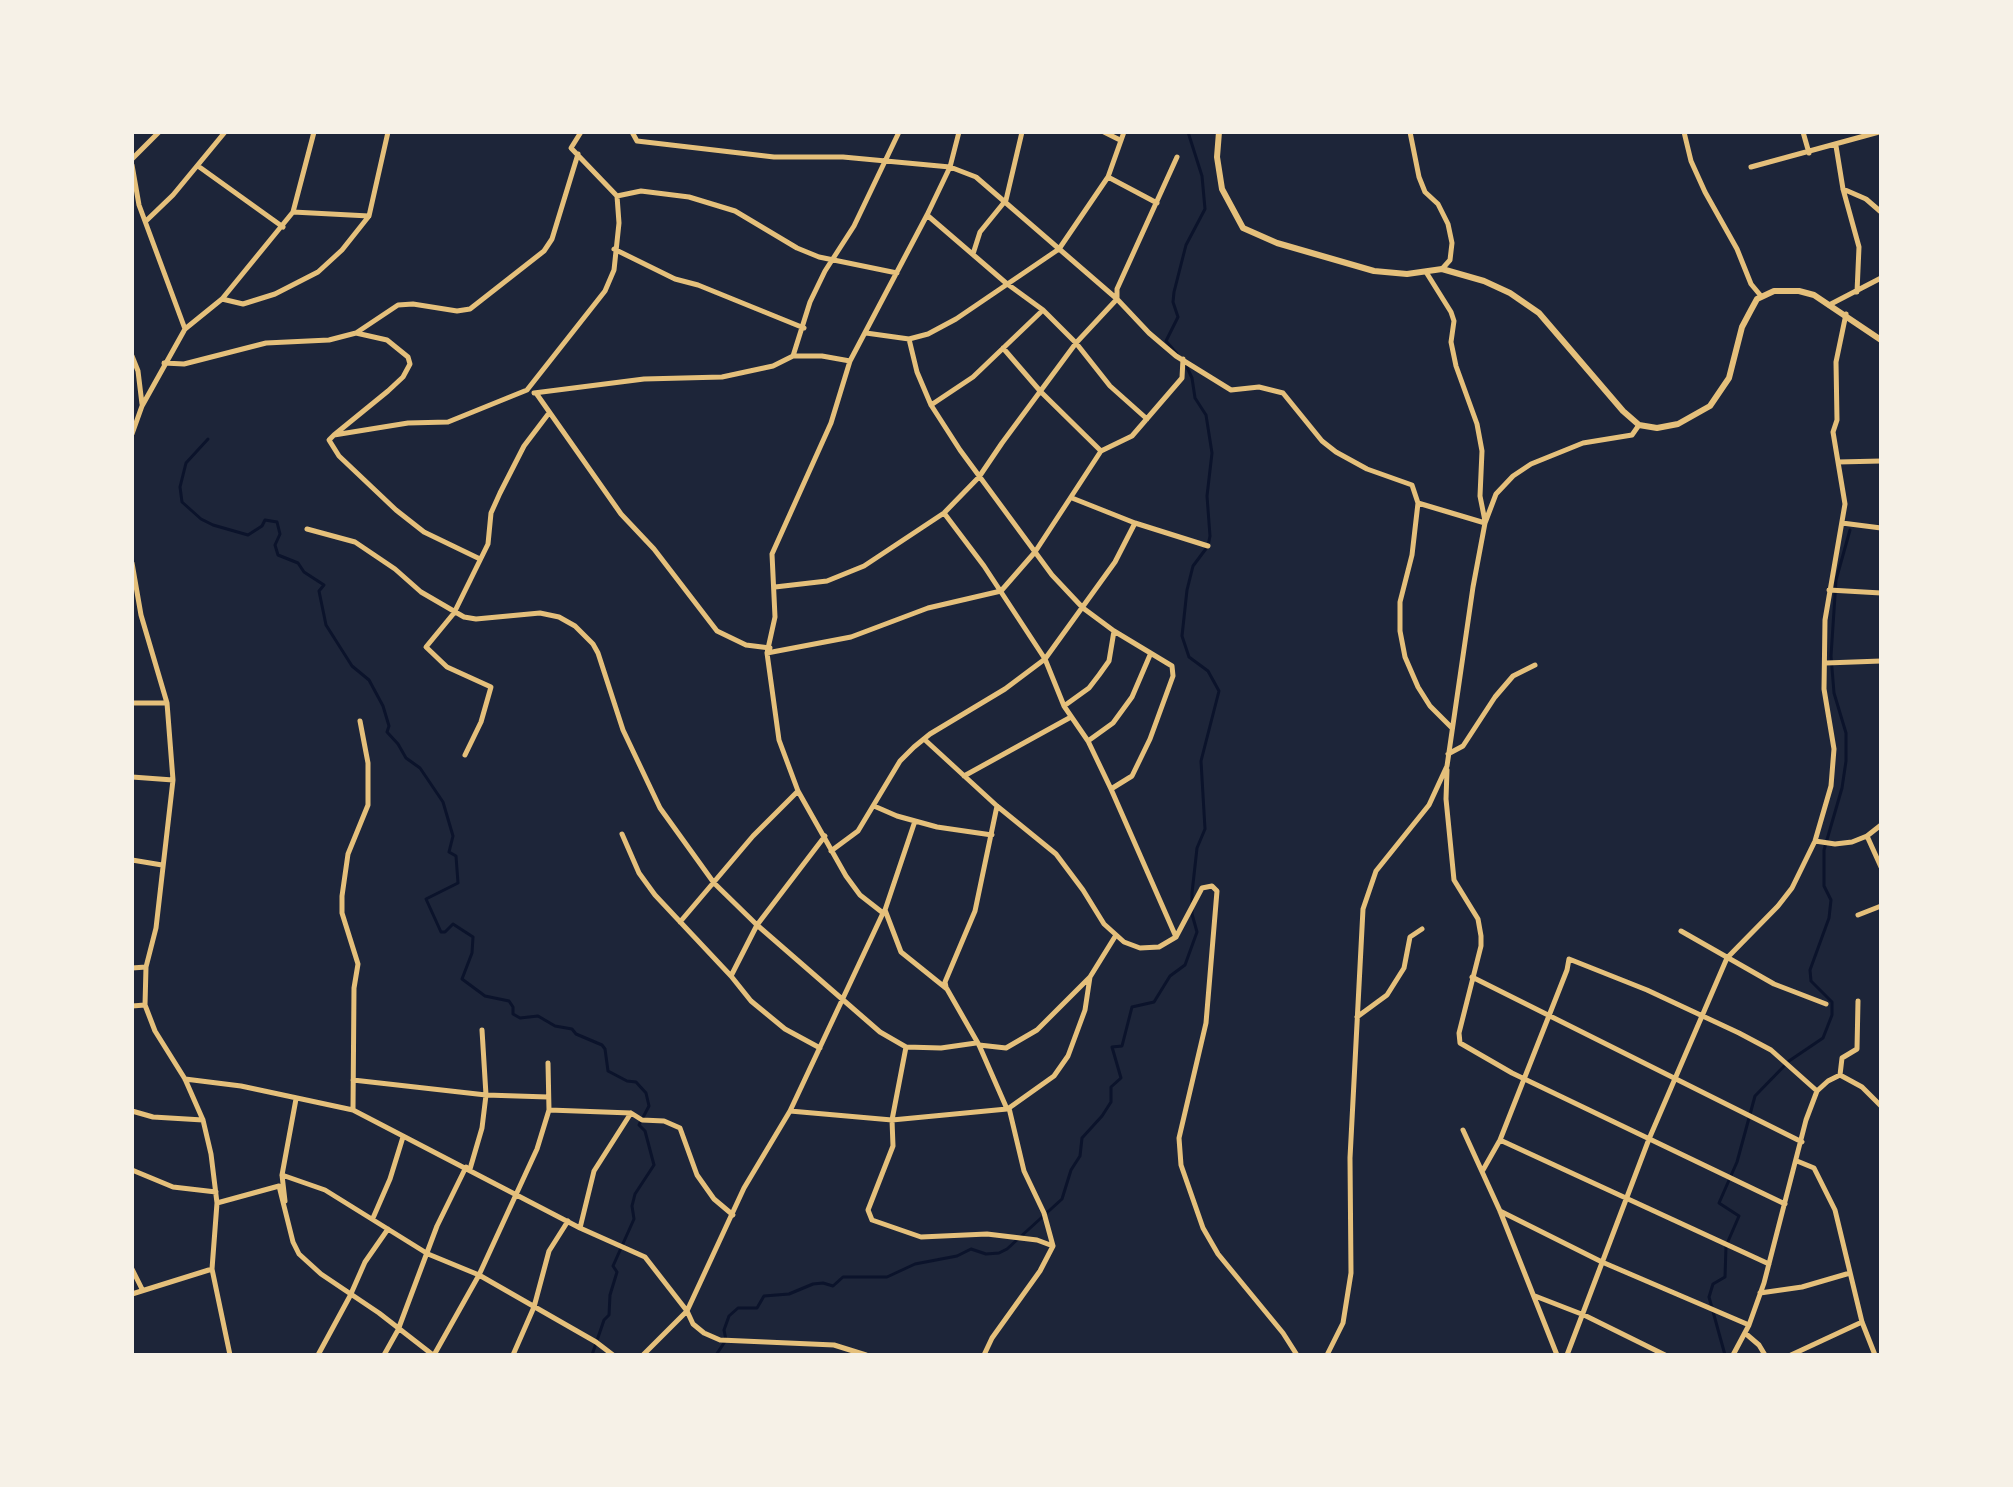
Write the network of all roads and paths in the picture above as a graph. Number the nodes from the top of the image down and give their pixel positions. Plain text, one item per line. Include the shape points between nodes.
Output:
1 (159, 132) edge
2 (225, 132) edge
3 (314, 132) edge
4 (388, 132) edge
5 (581, 132) edge
6 (632, 132) edge
7 (899, 132) edge
8 (959, 132) edge
9 (1022, 132) edge
10 (1104, 132) edge
11 (1124, 132) edge
12 (1219, 132) edge
13 (1410, 132) edge
14 (1684, 132) edge
15 (1803, 132) edge
16 (1879, 132) edge
17 (1120, 140) junction
18 (1836, 146) junction
19 (1809, 153) junction
20 (578, 154) junction
21 (1177, 157) dead end
22 (132, 159) edge
23 (887, 160) junction
24 (132, 165) edge
25 (198, 166) junction
26 (950, 167) junction
27 (1751, 168) dead end
28 (1108, 177) junction
29 (1843, 189) junction
30 (617, 196) junction
31 (1006, 200) junction
32 (1157, 203) junction
33 (139, 205) junction
34 (132, 209) edge
35 (293, 212) junction
36 (1881, 212) edge
37 (927, 215) junction
38 (369, 216) junction
39 (147, 220) junction
40 (283, 227) junction
41 (615, 249) junction
42 (1059, 249) junction
43 (973, 254) junction
44 (834, 261) junction
45 (1442, 269) junction
46 (1426, 272) junction
47 (897, 273) junction
48 (1881, 278) edge
49 (1006, 283) junction
50 (1857, 292) junction
51 (1761, 296) junction
52 (222, 299) junction
53 (1117, 299) junction
54 (1829, 305) junction
55 (1043, 310) junction
56 (1846, 314) junction
57 (804, 328) junction
58 (185, 329) junction
59 (356, 333) junction
60 (866, 333) junction
61 (909, 339) junction
62 (1881, 340) edge
63 (1076, 343) junction
64 (1003, 348) junction
65 (132, 356) edge
66 (793, 356) junction
67 (1183, 359) junction
68 (850, 361) junction
69 (164, 363) junction
70 (135, 371) edge
71 (527, 390) junction
72 (1041, 392) junction
73 (536, 393) junction
74 (931, 405) junction
75 (142, 406) junction
76 (549, 413) junction
77 (1147, 419) junction
78 (1639, 425) junction
79 (132, 434) edge
80 (334, 435) junction
81 (1101, 451) junction
82 (1881, 461) edge
83 (1839, 462) junction
84 (980, 477) junction
85 (1072, 498) junction
86 (1418, 503) junction
87 (944, 513) junction
88 (1135, 523) junction
89 (1485, 523) junction
90 (1842, 523) junction
91 (1881, 528) edge
92 (307, 529) dead end
93 (1208, 546) dead end
94 (1035, 552) junction
95 (480, 559) junction
96 (132, 563) edge
97 (775, 587) junction
98 (1829, 590) junction
99 (1001, 591) junction
100 (1881, 593) edge
101 (1083, 608) junction
102 (454, 613) junction
103 (1114, 631) junction
104 (769, 650) junction
105 (1150, 654) junction
106 (1045, 659) junction
107 (1881, 661) edge
108 (1826, 663) junction
109 (1535, 665) dead end
110 (132, 703) edge
111 (167, 703) junction
112 (1064, 706) junction
113 (1071, 717) junction
114 (360, 721) dead end
115 (1452, 728) junction
116 (924, 739) junction
117 (1088, 741) junction
118 (1448, 754) junction
119 (465, 755) dead end
120 (1447, 766) junction
121 (964, 776) junction
122 (132, 777) edge
123 (172, 780) junction
124 (1111, 789) junction
125 (798, 790) junction
126 (874, 806) junction
127 (997, 806) junction
128 (915, 821) junction
129 (1881, 825) edge
130 (622, 834) dead end
131 (825, 836) junction
132 (992, 836) junction
133 (1867, 836) junction
134 (1815, 841) junction
135 (831, 851) junction
136 (132, 860) edge
137 (162, 865) junction
138 (1881, 867) edge
139 (714, 883) junction
140 (1881, 906) edge
141 (884, 911) junction
142 (1858, 915) dead end
143 (680, 922) junction
144 (757, 925) junction
145 (1422, 929) dead end
146 (1681, 931) dead end
147 (1116, 934) junction
148 (1176, 937) junction
149 (1727, 958) junction
150 (146, 967) junction
151 (132, 968) edge
152 (732, 976) junction
153 (1090, 976) junction
154 (1472, 977) junction
155 (947, 989) junction
156 (843, 1000) junction
157 (1858, 1001) dead end
158 (1826, 1004) dead end
159 (145, 1005) junction
160 (132, 1006) edge
161 (1549, 1016) junction
162 (1700, 1016) junction
163 (1357, 1017) junction
164 (482, 1030) dead end
165 (978, 1044) junction
166 (906, 1047) junction
167 (820, 1048) junction
168 (548, 1062) dead end
169 (1840, 1076) junction
170 (1525, 1078) junction
171 (185, 1079) junction
172 (1675, 1079) junction
173 (353, 1080) junction
174 (1817, 1091) junction
175 (486, 1095) junction
176 (548, 1097) junction
177 (296, 1099) junction
178 (1881, 1106) edge
179 (1008, 1109) junction
180 (353, 1110) junction
181 (549, 1110) junction
182 (132, 1111) edge
183 (790, 1111) junction
184 (631, 1113) junction
185 (203, 1119) junction
186 (892, 1120) junction
187 (1463, 1130) dead end
188 (403, 1137) junction
189 (1649, 1139) junction
190 (1500, 1140) junction
191 (1802, 1142) junction
192 (1797, 1161) junction
193 (468, 1168) junction
194 (132, 1170) edge
195 (1483, 1170) junction
196 (282, 1174) junction
197 (216, 1192) junction
198 (518, 1193) junction
199 (1626, 1200) junction
200 (217, 1203) junction
201 (1785, 1204) junction
202 (1500, 1211) junction
203 (733, 1215) junction
204 (373, 1218) junction
205 (568, 1221) junction
206 (288, 1224) junction
207 (580, 1228) junction
208 (388, 1229) junction
209 (1053, 1246) junction
210 (428, 1254) junction
211 (1602, 1262) junction
212 (1769, 1264) junction
213 (132, 1269) edge
214 (212, 1269) junction
215 (1850, 1273) junction
216 (479, 1275) junction
217 (142, 1289) junction
218 (1760, 1293) junction
219 (132, 1294) edge
220 (350, 1296) junction
221 (1535, 1296) junction
222 (534, 1307) junction
223 (687, 1311) junction
224 (1584, 1315) junction
225 (1862, 1322) junction
226 (1749, 1325) junction
227 (398, 1330) junction
228 (1745, 1334) junction
229 (230, 1355) edge
230 (318, 1355) edge
231 (384, 1355) edge
232 (433, 1355) edge
233 (513, 1355) edge
234 (613, 1355) edge
235 (643, 1355) edge
236 (866, 1355) edge
237 (984, 1355) edge
238 (1297, 1355) edge
239 (1327, 1355) edge
240 (1557, 1355) edge
241 (1567, 1355) edge
242 (1665, 1355) edge
243 (1733, 1355) edge
244 (1765, 1355) edge
245 (1791, 1355) edge
246 (1875, 1355) edge

1 - 22 street
2 - 25 street
3 - 35 street
4 - 38 street
5 - 20 street via 571,148
6 - 23 street via 637,141 774,157
7 - 23 street
8 - 26 street
9 - 31 street
10 - 17 street
11 - 17 street
12 - 46 street via 1217,157 1222,189 1242,228 1277,243 1374,271
13 - 45 street via 1425,192 1438,204 1448,224 1450,260
14 - 51 street via 1705,192 1737,249 1751,284
15 - 19 street
16 - 18 street
17 - 28 street
18 - 19 street
18 - 29 street
19 - 27 street
20 - 30 street
20 - 59 street via 560,218 544,251 470,309 398,305
21 - 32 street
23 - 26 street
23 - 44 street
24 - 33 street
25 - 39 street
25 - 40 street
26 - 31 street via 976,177
26 - 37 street
28 - 32 street
28 - 42 street
29 - 36 street via 1866,199
29 - 50 street via 1859,247
30 - 41 street via 619,223
30 - 44 street via 649,192 689,197 735,211 797,248
31 - 42 street
31 - 43 street via 980,232
32 - 53 street via 1117,290
33 - 34 street
33 - 39 street
35 - 38 street
35 - 40 street
37 - 43 street
37 - 47 street
38 - 52 street via 318,272 274,294 243,303
39 - 58 street
40 - 52 street
41 - 57 street via 675,279
41 - 71 street via 614,270 605,291
42 - 49 street
42 - 53 street
43 - 49 street
44 - 47 street
44 - 57 street via 810,302
45 - 46 street
45 - 78 street via 1484,281 1526,302
46 - 89 street via 1454,321 1456,366 1477,424 1482,451 1480,496
47 - 60 street
48 - 50 street
49 - 55 street
49 - 61 street via 956,319
50 - 54 street
51 - 54 street via 1774,291 1799,291
51 - 78 street via 1742,327 1730,378 1710,406 1677,424 1657,428
52 - 58 street
53 - 63 street
53 - 67 street via 1149,333
54 - 56 street
55 - 63 street
55 - 64 street
56 - 62 street
56 - 83 street via 1836,362 1837,420 1833,432
57 - 66 street
58 - 69 street
59 - 69 street via 329,340 266,344 184,364
59 - 80 street via 387,340 408,357 410,364 403,377
60 - 61 street
60 - 68 street
61 - 74 street
63 - 72 street
63 - 77 street via 1110,386
64 - 72 street
64 - 74 street via 973,377
65 - 70 street
66 - 68 street
66 - 73 street via 773,366 722,377 644,379
67 - 77 street via 1182,378
67 - 86 street via 1231,390 1259,387 1283,393 1322,441 1367,469 1412,485
68 - 97 street via 831,423 772,554
69 - 75 street
70 - 75 street
71 - 73 street
71 - 80 street via 448,422 408,423
72 - 81 street
72 - 84 street
73 - 76 street
74 - 84 street
75 - 79 street
76 - 95 street via 524,446 500,493 491,513 488,544
76 - 104 street via 621,514 654,549 717,631 746,645
77 - 81 street via 1132,436
78 - 89 street via 1632,435 1582,443 1531,464 1496,494
80 - 95 street via 329,440 339,456 396,510 424,532
81 - 85 street
82 - 83 street
83 - 90 street via 1845,504
84 - 87 street
84 - 94 street
85 - 88 street
85 - 94 street
86 - 89 street
86 - 115 street via 1412,555 1400,602 1400,631 1418,687
87 - 97 street via 848,573 827,581
87 - 99 street
88 - 93 street
88 - 101 street via 1115,562
89 - 115 street
90 - 91 street
90 - 98 street
92 - 102 street via 355,542
94 - 99 street
94 - 101 street
95 - 102 street
96 - 111 street via 141,615
97 - 104 street
98 - 100 street
98 - 108 street
99 - 104 street via 928,608 850,637
99 - 106 street
101 - 103 street
101 - 106 street
102 - 119 street via 426,647 447,667 491,687 481,722
102 - 139 street via 476,619 540,614 559,617 582,631 598,653 622,729 660,808
103 - 105 street
103 - 112 street via 1109,661 1100,675
104 - 125 street via 779,740
105 - 117 street via 1132,697 1113,723
105 - 124 street via 1172,666 1173,676 1132,776
106 - 112 street
106 - 116 street via 998,694
107 - 108 street
108 - 134 street via 1824,689 1833,758 1831,786
109 - 118 street via 1513,676 1467,741
110 - 111 street
111 - 123 street
112 - 113 street
113 - 117 street
113 - 121 street
114 - 173 street via 368,763 368,805 348,854 342,896 342,913 358,964
115 - 118 street
116 - 121 street
116 - 126 street via 900,761
117 - 124 street
118 - 120 street
120 - 154 street via 1452,869 1478,918 1481,936
120 - 163 street via 1430,805 1385,858 1370,884 1363,909
121 - 127 street
122 - 123 street
123 - 137 street
124 - 148 street
125 - 131 street
125 - 139 street
126 - 128 street
126 - 135 street via 858,831
127 - 132 street
127 - 147 street via 1056,854 1104,924
128 - 132 street
128 - 141 street
129 - 133 street
130 - 143 street via 639,873
131 - 135 street
131 - 144 street
132 - 155 street via 975,910 945,982
133 - 134 street via 1835,844
133 - 138 street
134 - 149 street via 1792,888
135 - 141 street via 860,895
136 - 137 street
137 - 150 street via 156,928
139 - 143 street
139 - 144 street
140 - 142 street
141 - 155 street via 901,952
141 - 156 street
143 - 152 street
144 - 152 street
144 - 156 street
145 - 163 street via 1410,938 1404,968 1388,995
146 - 149 street
147 - 148 street via 1124,942 1149,948
147 - 153 street
148 - 238 street via 1202,888 1212,886 1217,891 1206,1023 1179,1138 1181,1165 1203,1228 1218,1254
149 - 158 street via 1774,984
149 - 162 street
150 - 151 street
150 - 159 street
152 - 167 street via 764,1012
153 - 165 street via 1021,1042 1005,1048
153 - 179 street via 1085,1010 1068,1056 1054,1076
154 - 161 street
154 - 170 street via 1460,1043
155 - 165 street
156 - 166 street via 863,1020
156 - 167 street
157 - 169 street via 1857,1050 1842,1058
159 - 160 street
159 - 171 street via 155,1031
161 - 162 street via 1569,959
161 - 170 street
161 - 172 street
162 - 172 street
162 - 174 street via 1770,1050
163 - 239 street via 1350,1158 1352,1273 1343,1323
164 - 175 street
165 - 166 street
165 - 179 street
166 - 186 street
167 - 183 street
168 - 176 street
169 - 174 street
169 - 178 street via 1862,1087
170 - 189 street
170 - 190 street
171 - 177 street via 241,1086
171 - 185 street
172 - 189 street
172 - 191 street
173 - 175 street
173 - 180 street
174 - 191 street
175 - 176 street
175 - 193 street via 482,1128
176 - 181 street
177 - 180 street
177 - 196 street
179 - 186 street
179 - 209 street via 1024,1171 1044,1213
180 - 188 street
181 - 184 street
181 - 198 street
182 - 185 street via 153,1117
183 - 186 street
183 - 203 street via 744,1188
184 - 203 street via 642,1120 664,1121 680,1128 698,1175 714,1199
184 - 207 street via 594,1171
185 - 197 street
186 - 209 street via 893,1146 868,1210 872,1220 921,1237 987,1234 1037,1240
187 - 195 street
188 - 193 street
188 - 204 street via 394,1170
189 - 199 street
189 - 201 street
190 - 195 street
190 - 199 street
191 - 192 street
192 - 201 street
192 - 215 street via 1814,1168 1822,1180 1835,1210
193 - 198 street
193 - 210 street via 437,1226
194 - 197 street via 173,1187
195 - 202 street
196 - 204 street via 325,1191
196 - 206 street
197 - 200 street
198 - 205 street
198 - 216 street
199 - 211 street
199 - 212 street
200 - 206 street via 279,1186
200 - 214 street
201 - 212 street
202 - 211 street
202 - 221 street
203 - 223 street
204 - 208 street
205 - 207 street
205 - 222 street via 549,1251
206 - 220 street via 299,1254
207 - 223 street via 645,1257
208 - 210 street
208 - 220 street via 365,1262
209 - 237 street
210 - 216 street
210 - 227 street
211 - 224 street
211 - 226 street
212 - 218 street
213 - 217 street
214 - 217 street
214 - 229 street
215 - 218 street via 1802,1287
215 - 225 street
216 - 222 street
216 - 232 street
217 - 219 street
218 - 226 street
220 - 227 street
220 - 230 street
221 - 224 street
221 - 240 street
222 - 233 street
222 - 234 street
223 - 235 street
223 - 236 street via 693,1324 720,1340 834,1345
224 - 241 street
224 - 242 street
225 - 245 street
225 - 246 street
226 - 228 street
227 - 231 street
227 - 232 street
228 - 243 street
228 - 244 street

